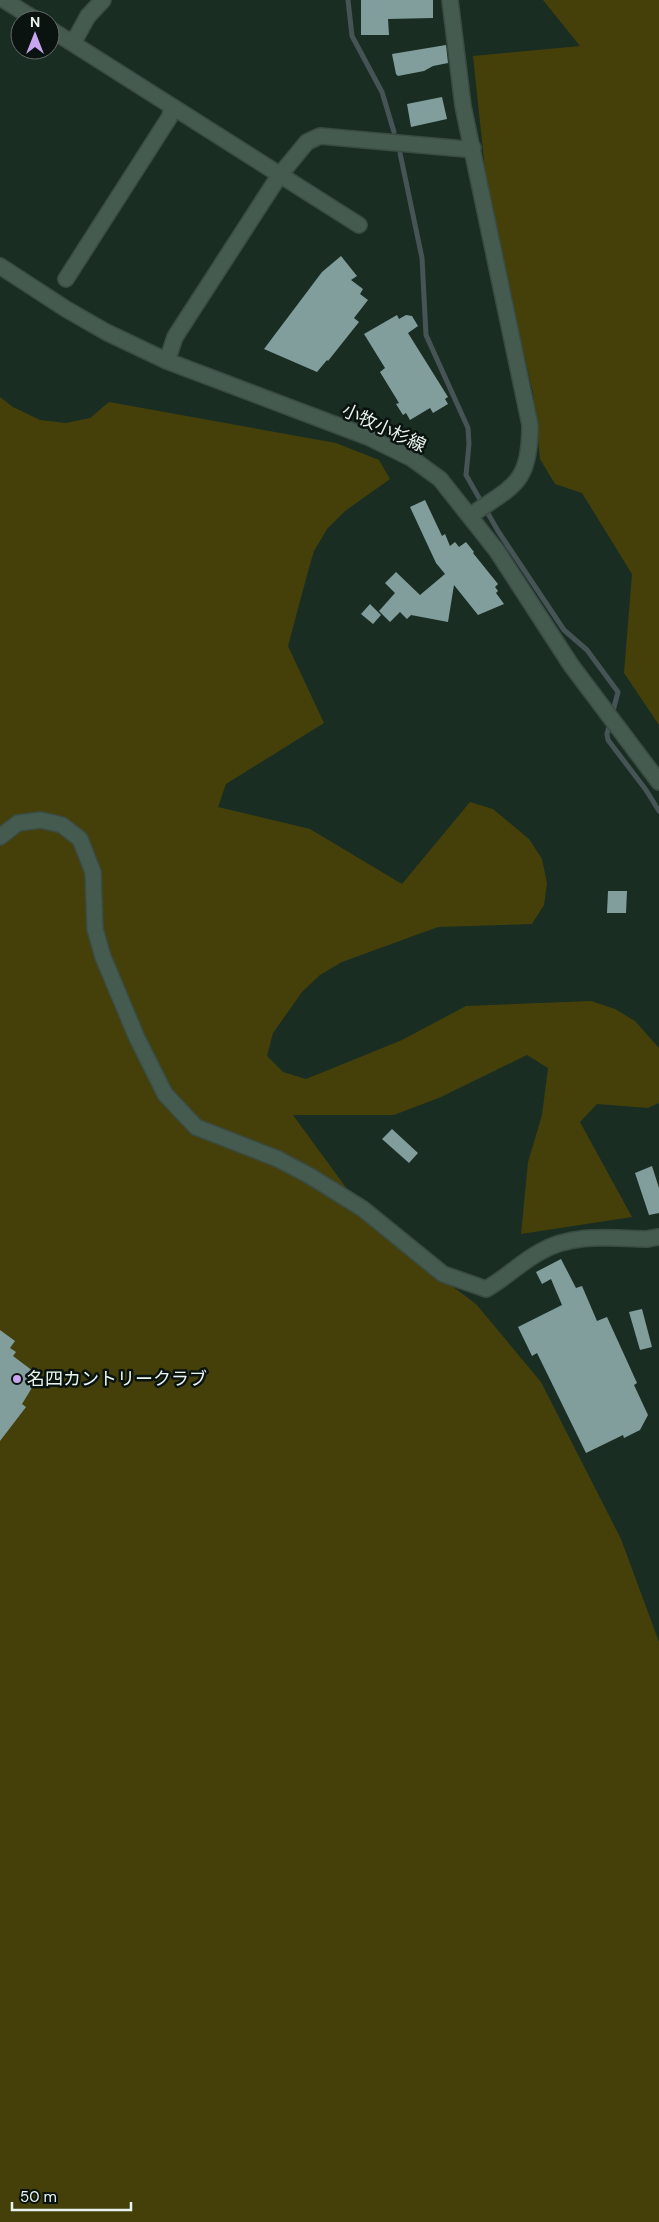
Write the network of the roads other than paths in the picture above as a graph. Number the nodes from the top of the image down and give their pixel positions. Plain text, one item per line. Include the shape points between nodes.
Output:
1 (4, 0) edge
2 (103, 0) edge
3 (450, 0) edge
4 (20, 10) edge
5 (60, 35) edge
6 (73, 43) junction
7 (173, 107) junction
8 (473, 148) junction
9 (279, 176) junction
10 (359, 225) dead end
11 (0, 266) edge
12 (66, 279) dead end
13 (167, 361) junction
14 (473, 514) junction
15 (659, 782) edge
16 (0, 838) edge
17 (659, 1237) edge

1 - 4 street
2 - 6 street via 88,16
3 - 8 street via 463,106
5 - 6 street
6 - 7 street
7 - 9 street
7 - 12 street
8 - 9 street via 320,136 306,142
8 - 14 street via 530,425 529,452 523,473 513,485
9 - 10 street
9 - 13 street via 175,337
11 - 13 street, 小牧小杉線 via 98,327
13 - 14 street, 小牧小杉線 via 368,437 411,458 440,480
14 - 15 street, 小牧小杉線 via 571,665
16 - 17 street via 18,823 41,820 62,824 80,839 93,872 95,929 103,957 165,1094 196,1127 278,1159 310,1176 363,1209 443,1274 486,1289 506,1278 540,1251 570,1240

